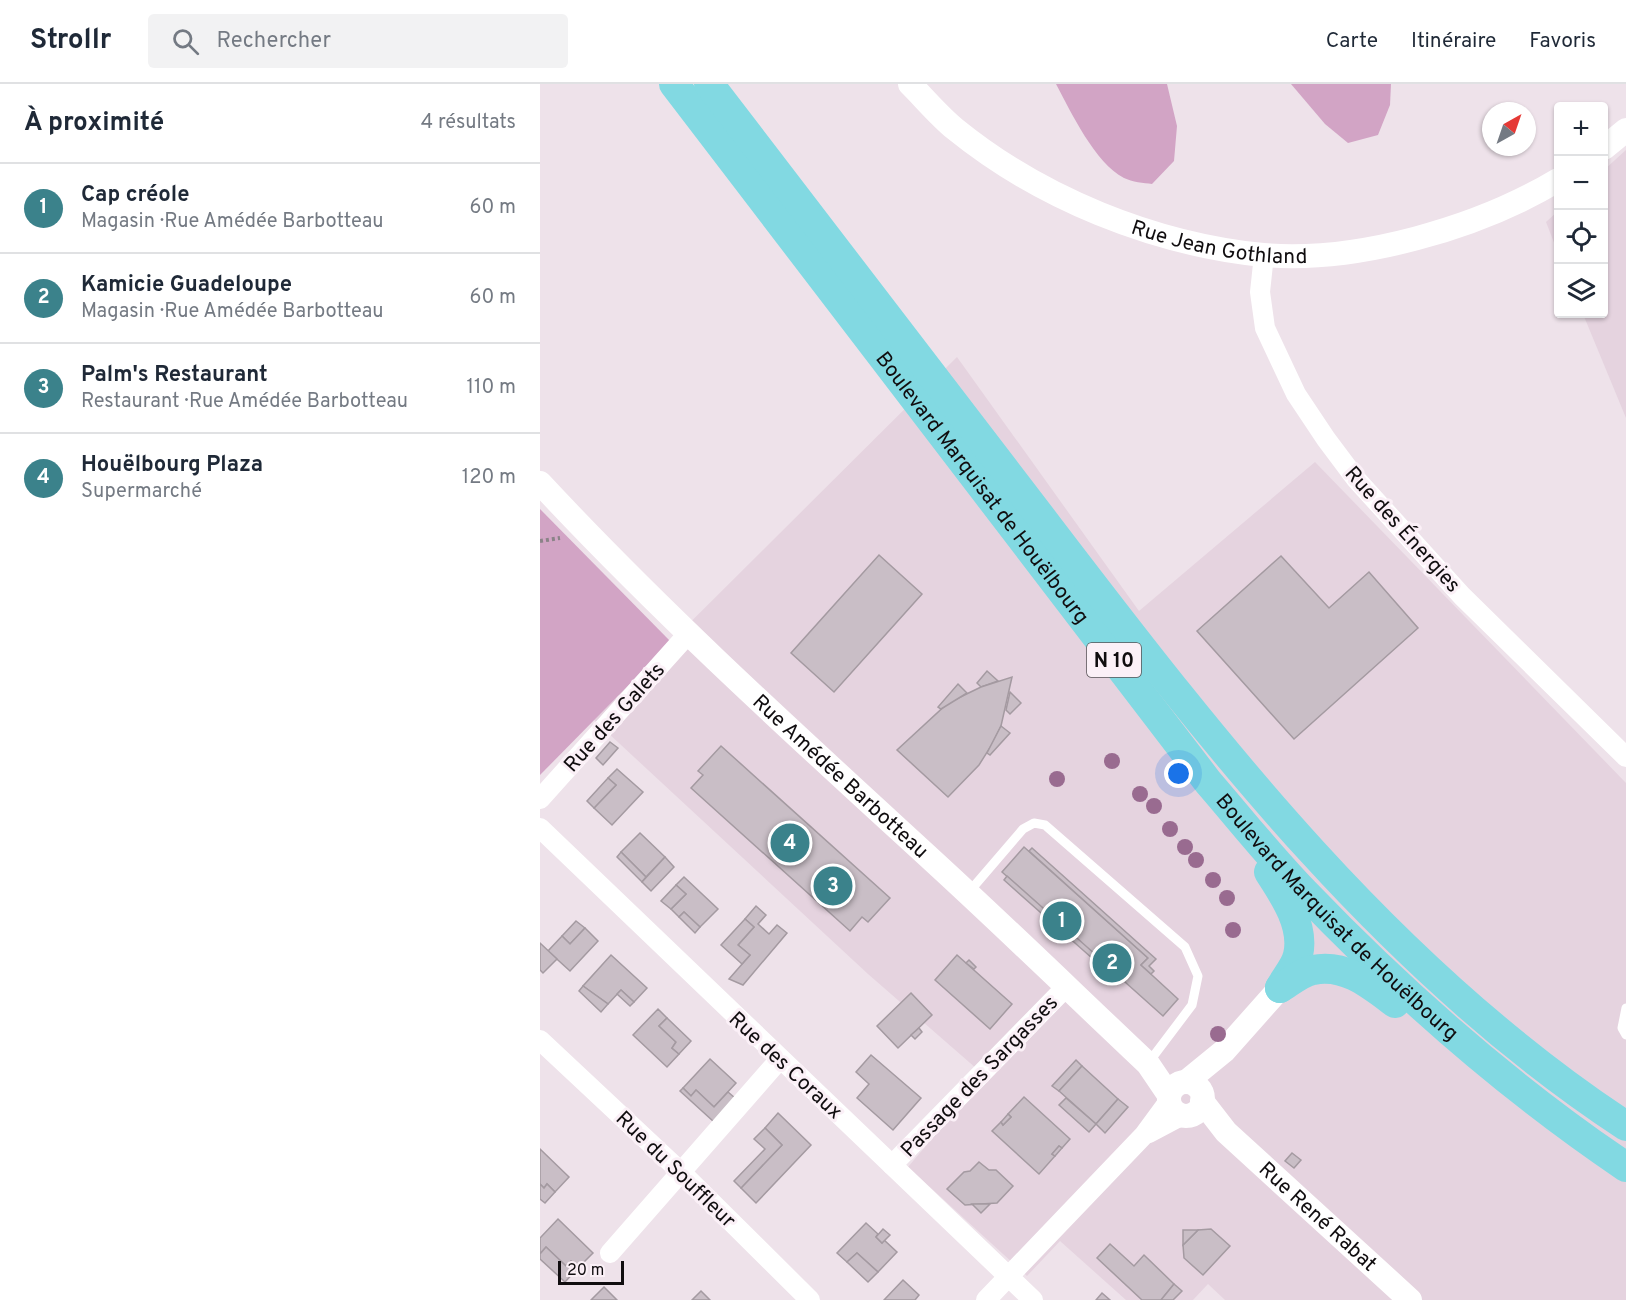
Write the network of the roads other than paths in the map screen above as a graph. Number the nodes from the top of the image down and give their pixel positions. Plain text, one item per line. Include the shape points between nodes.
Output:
1 (675, 84) edge
2 (709, 84) edge
3 (910, 84) edge
4 (1626, 130) edge
5 (1608, 145) edge
6 (1554, 182) edge
7 (1264, 255) junction
8 (540, 483) edge
9 (688, 634) junction
10 (1626, 757) edge
11 (1208, 782) junction
12 (540, 799) edge
13 (540, 828) edge
14 (968, 893) junction
15 (1066, 987) junction
16 (1280, 988) junction
17 (1626, 1008) edge
18 (1626, 1035) edge
19 (540, 1040) edge
20 (780, 1059) junction
21 (1148, 1064) junction
22 (1185, 1098) junction
23 (1550, 1114) junction
24 (1626, 1126) edge
25 (892, 1165) junction
26 (1626, 1167) edge
27 (682, 1173) junction
28 (610, 1253) dead end
29 (1010, 1277) junction
30 (810, 1300) edge
31 (986, 1300) edge
32 (1033, 1300) edge
33 (1410, 1300) edge

1 - 11 main road, Boulevard Marquisat de Houëlbourg / N 10
2 - 24 main road, Boulevard Marquisat de Houëlbourg / N 10 via 1187,708 1284,821 1438,979 1524,1052
3 - 7 street, Rue Jean Gothland via 953,128 1029,180 1068,199 1156,233
4 - 5 street
6 - 7 street, Rue Jean Gothland via 1529,198 1430,236 1324,254
7 - 10 street, Rue des Énergies via 1260,292 1265,328 1296,394 1326,439 1356,479 1462,596
8 - 9 street, Rue Amédée Barbotteau
9 - 12 street, Rue des Galets
9 - 14 street, Rue Amédée Barbotteau
11 - 16 main road via 1295,918 1298,956
11 - 23 main road, Boulevard Marquisat de Houëlbourg / N 10 via 1303,891 1412,998
13 - 20 street, Rue des Coraux
14 - 15 street, Rue Amédée Barbotteau
14 - 21 lane via 1023,829 1034,823 1045,825 1185,947 1198,976 1192,1005
15 - 21 street, Rue Amédée Barbotteau
15 - 25 street, Passage des Sargasses
16 - 22 street
16 - 23 main road via 1312,970 1338,969 1360,978
17 - 18 lane via 1622,1028
19 - 27 street, Rue du Souffleur
20 - 25 street, Rue des Coraux
20 - 27 street
21 - 22 street, Rue Amédée Barbotteau
22 - 29 street
22 - 33 street, Rue René Rabat
23 - 26 main road, Boulevard Marquisat de Houëlbourg / N 10
25 - 29 street, Rue des Coraux
27 - 28 street
27 - 30 street, Rue du Souffleur
29 - 31 street
29 - 32 street, Rue des Coraux

